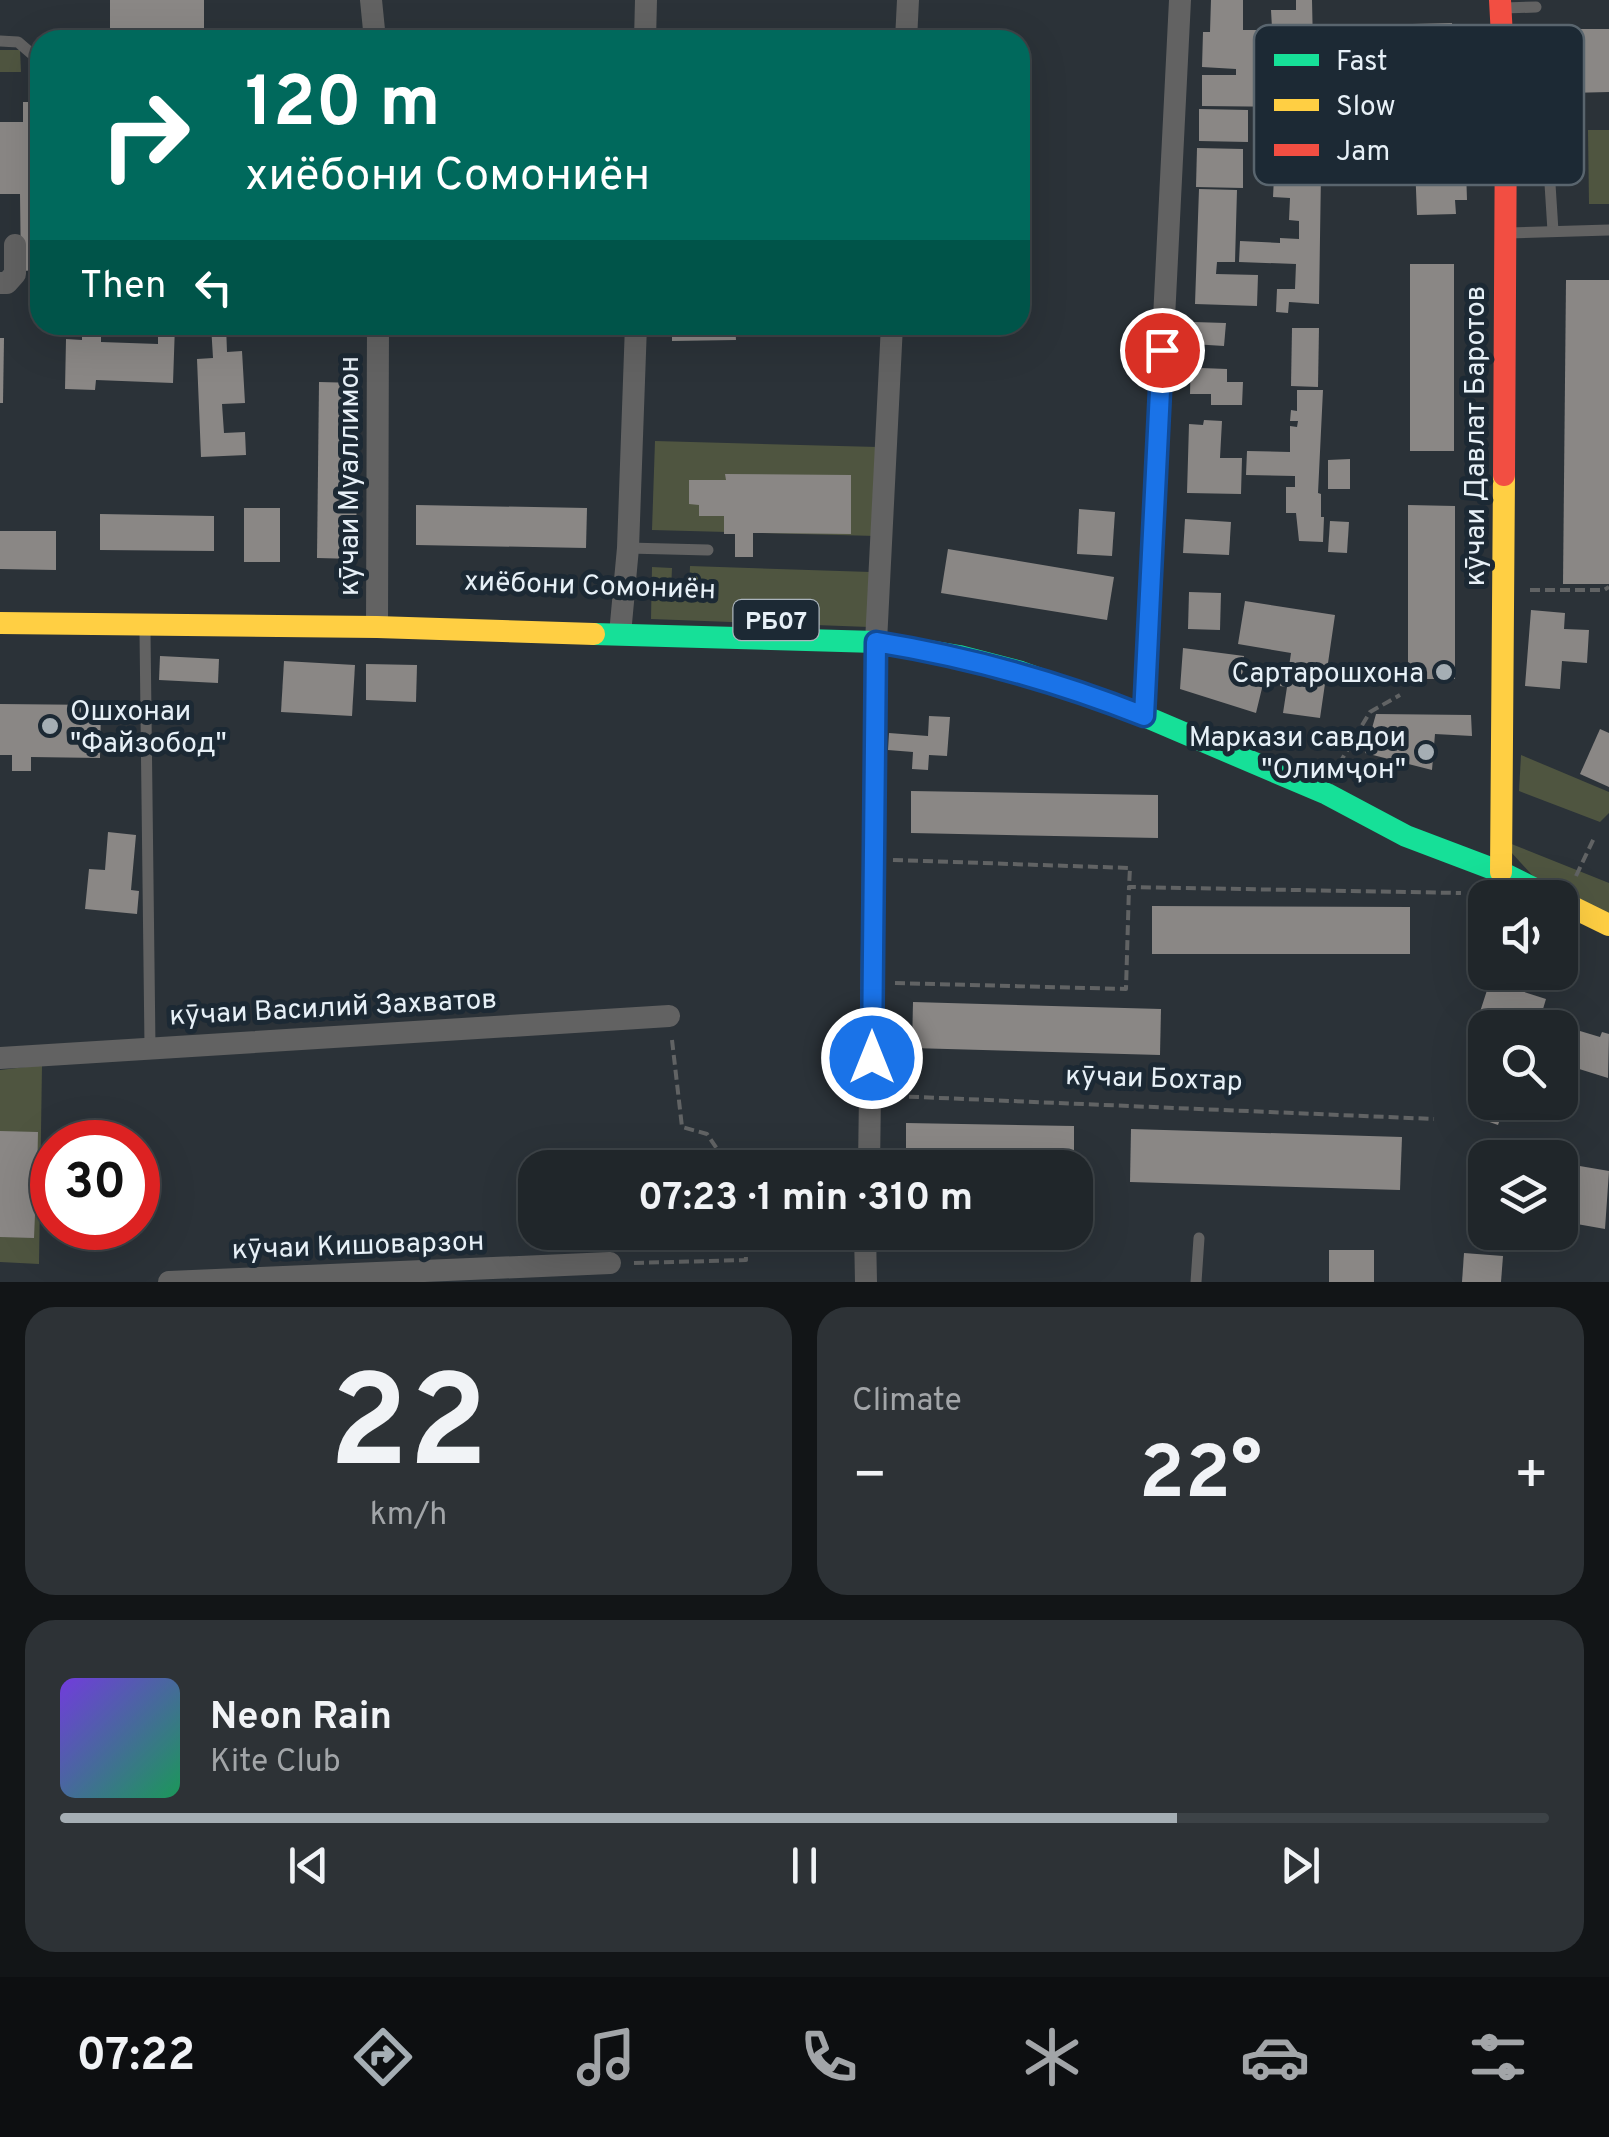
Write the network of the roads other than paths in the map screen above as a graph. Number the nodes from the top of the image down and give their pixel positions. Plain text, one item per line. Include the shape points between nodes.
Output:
1 (371, 0) edge
2 (646, 0) edge
3 (908, 0) edge
4 (1180, 0) edge
5 (1500, 4) edge
6 (1536, 8) dead end
7 (374, 30) edge
8 (645, 30) edge
9 (906, 30) edge
10 (0, 41) edge
11 (30, 52) edge
12 (1505, 185) edge
13 (1550, 185) edge
14 (1609, 230) edge
15 (1553, 231) junction
16 (1504, 233) junction
17 (16, 245) dead end
18 (0, 282) edge
19 (378, 335) edge
20 (636, 335) edge
21 (891, 335) edge
22 (628, 548) junction
23 (708, 550) dead end
24 (0, 605) edge
25 (145, 617) junction
26 (377, 618) junction
27 (0, 622) edge
28 (620, 623) junction
29 (876, 634) junction
30 (1145, 707) junction
31 (1501, 872) junction
32 (1517, 880) edge
33 (1578, 910) edge
34 (1609, 925) edge
35 (669, 1016) road end
36 (150, 1047) junction
37 (0, 1058) edge
38 (870, 1150) edge
39 (1199, 1238) dead end
40 (865, 1250) edge
41 (610, 1263) road end
42 (169, 1282) edge
43 (866, 1282) edge
44 (1196, 1282) edge

1 - 7 street
2 - 8 street
3 - 9 street
4 - 30 street
5 - 6 lane
10 - 11 lane via 18,42
12 - 16 main road, кӯчаи Давлат Баротов
13 - 15 lane
14 - 15 lane
15 - 16 lane
16 - 31 main road, кӯчаи Давлат Баротов
17 - 18 street via 15,274
19 - 26 street, кӯчаи Муаллимон
20 - 22 street
21 - 29 street
22 - 23 lane
22 - 28 street
24 - 25 main road, хиёбони Сомониён / РБ07
25 - 26 main road, хиёбони Сомониён / РБ07
25 - 27 main road, хиёбони Сомониён / РБ07
25 - 36 lane
26 - 28 main road, хиёбони Сомониён / РБ07
28 - 29 main road, хиёбони Сомониён / РБ07
29 - 30 main road, хиёбони Сомониён / РБ07
29 - 38 street
30 - 31 main road, хиёбони Сомониён / РБ07 via 1406,836
30 - 31 main road, хиёбони Сомониён / РБ07 via 1333,780 1411,817
31 - 32 main road, РБ07
33 - 34 main road, РБ07
35 - 36 street, кӯчаи Василий Захватов
36 - 37 street, кӯчаи Василий Захватов
39 - 44 lane
40 - 43 street
41 - 42 street, кӯчаи Кишоварзон

